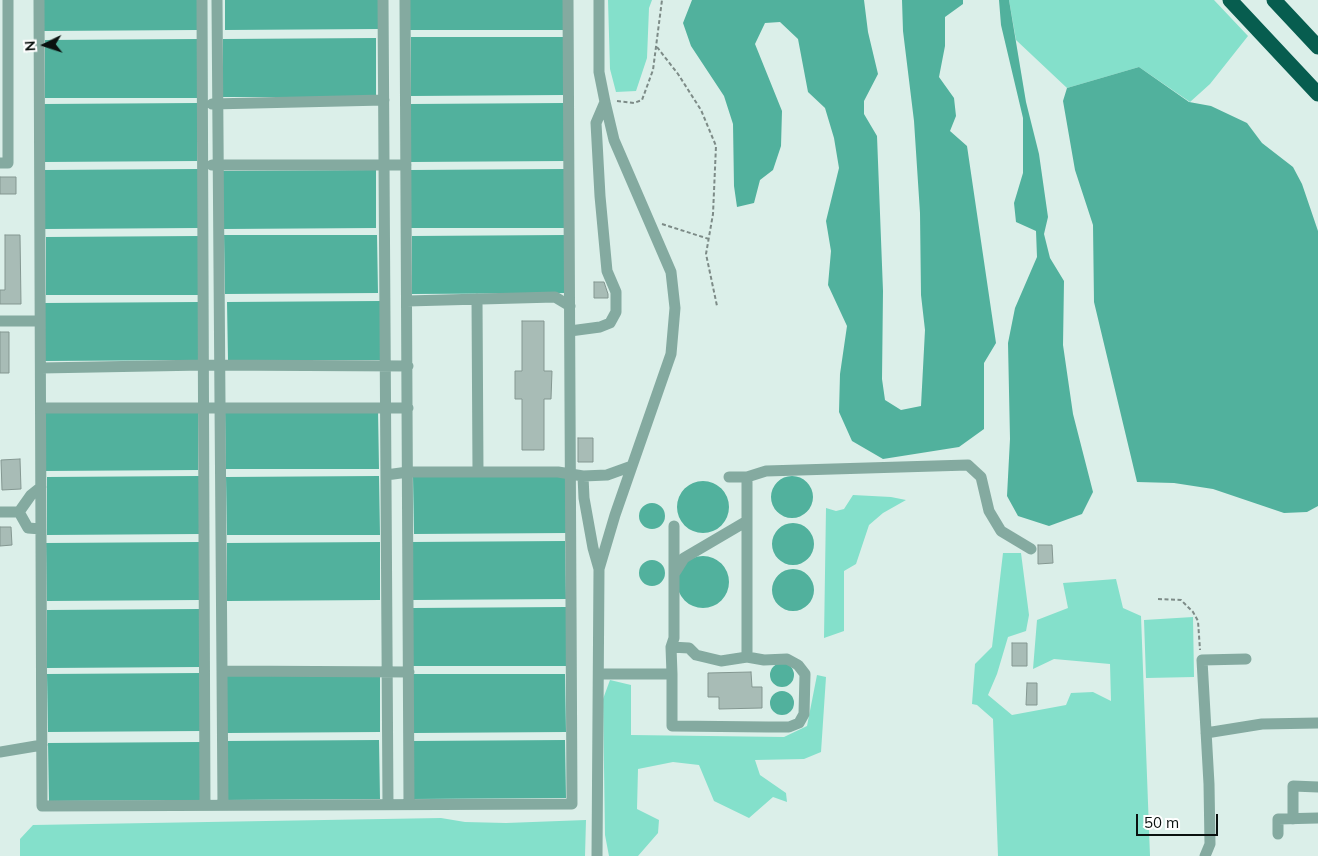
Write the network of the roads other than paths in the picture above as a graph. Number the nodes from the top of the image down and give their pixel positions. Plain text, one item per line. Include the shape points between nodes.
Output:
1 (8, 0) edge
2 (39, 0) edge
3 (202, 0) edge
4 (217, 0) edge
5 (383, 0) edge
6 (405, 0) edge
7 (568, 0) edge
8 (599, 0) edge
9 (1230, 0) edge
10 (1274, 0) edge
11 (405, 33) junction
12 (202, 34) junction
13 (383, 34) junction
14 (218, 35) junction
15 (1318, 47) edge
16 (1318, 94) edge
17 (384, 100) junction
18 (605, 102) junction
19 (203, 104) junction
20 (218, 104) junction
21 (0, 163) edge
22 (203, 165) junction
23 (219, 165) junction
24 (406, 165) junction
25 (384, 166) junction
26 (384, 233) junction
27 (407, 233) junction
28 (203, 242) junction
29 (220, 242) junction
30 (385, 294) junction
31 (407, 297) junction
32 (203, 299) junction
33 (477, 299) junction
34 (220, 300) junction
35 (570, 306) junction
36 (0, 321) edge
37 (40, 321) junction
38 (570, 331) junction
39 (204, 365) junction
40 (220, 366) junction
41 (386, 366) junction
42 (408, 366) junction
43 (41, 368) junction
44 (386, 407) junction
45 (41, 408) junction
46 (204, 408) junction
47 (221, 408) junction
48 (408, 408) junction
49 (632, 466) junction
50 (204, 471) junction
51 (221, 471) junction
52 (408, 472) junction
53 (478, 472) junction
54 (570, 473) junction
55 (386, 475) junction
56 (583, 476) junction
57 (729, 477) dead end
58 (747, 477) junction
59 (41, 487) junction
60 (0, 512) edge
61 (19, 512) junction
62 (747, 520) junction
63 (674, 526) dead end
64 (204, 528) junction
65 (221, 528) junction
66 (41, 529) junction
67 (409, 539) junction
68 (387, 540) junction
69 (1031, 549) dead end
70 (599, 569) junction
71 (674, 575) junction
72 (204, 605) junction
73 (222, 606) junction
74 (387, 610) junction
75 (409, 610) junction
76 (671, 647) junction
77 (747, 657) junction
78 (1246, 659) dead end
79 (222, 671) junction
80 (387, 671) junction
81 (409, 672) junction
82 (600, 674) junction
83 (672, 674) junction
84 (1318, 723) edge
85 (1206, 733) junction
86 (205, 736) junction
87 (223, 736) junction
88 (388, 737) junction
89 (409, 738) junction
90 (42, 745) junction
91 (0, 752) edge
92 (1318, 787) edge
93 (388, 804) junction
94 (409, 804) junction
95 (205, 805) junction
96 (223, 805) junction
97 (1318, 818) edge
98 (1293, 819) junction
99 (1278, 834) dead end
100 (598, 856) edge
101 (1205, 856) edge

1 - 21 street via 8,163
2 - 37 street
3 - 12 street
4 - 14 street
5 - 13 street
6 - 11 street
7 - 35 street
8 - 18 street via 599,72
9 - 16 highway
10 - 15 highway
11 - 13 street
11 - 24 street
12 - 14 street
12 - 19 street
13 - 17 street
14 - 20 street
17 - 20 street
17 - 25 street
18 - 38 street via 596,123 607,270 616,292 616,312 610,323
18 - 49 street via 614,140 671,272 675,308 671,354
19 - 20 street
19 - 22 street
20 - 23 street
22 - 23 street
22 - 28 street
23 - 25 street
23 - 29 street
24 - 25 street
24 - 27 street
25 - 26 street
26 - 27 street
26 - 30 street
27 - 31 street
28 - 29 street
28 - 32 street
29 - 34 street
30 - 31 street
30 - 41 street
31 - 33 street
31 - 42 street
32 - 34 street
32 - 39 street
33 - 35 street via 555,298
33 - 53 street
34 - 40 street
35 - 38 street
36 - 37 street
37 - 43 street
38 - 54 street
39 - 40 street
39 - 43 street
39 - 46 street
40 - 41 street
40 - 47 street
41 - 42 street
41 - 44 street
42 - 48 street
43 - 45 street
44 - 47 street
44 - 48 street
44 - 55 street
45 - 46 street
45 - 59 street
46 - 47 street
46 - 50 street
47 - 51 street
48 - 52 street
49 - 56 street via 607,475
49 - 70 street
50 - 51 street
50 - 64 street
51 - 65 street
52 - 53 street
52 - 55 street
52 - 67 street
53 - 54 street
54 - 56 street
54 - 94 street via 572,804
55 - 68 street
56 - 70 street via 584,498
57 - 58 street
58 - 62 street
58 - 69 street via 766,471 968,465 981,477 989,511 1001,531
59 - 61 street
59 - 66 street
60 - 61 street
61 - 66 street via 28,528
62 - 71 street via 684,558
62 - 77 street
63 - 71 street
64 - 65 street
64 - 72 street
65 - 73 street
66 - 90 street
67 - 68 street
67 - 75 street
68 - 74 street
70 - 82 street
71 - 76 street via 674,638
72 - 73 street
72 - 86 street
73 - 79 street
74 - 75 street
74 - 80 street
75 - 81 street
76 - 77 street via 689,648 696,655 721,660
76 - 83 street
77 - 83 street via 787,659 798,665 805,674 804,714 799,723 789,727 672,726
78 - 85 street via 1202,660
79 - 80 street
79 - 87 street
80 - 81 street
80 - 88 street
81 - 89 street
82 - 83 street
82 - 100 street
84 - 85 street via 1262,724
85 - 101 street via 1210,844
86 - 87 street
86 - 95 street
87 - 96 street
88 - 89 street
88 - 93 street
89 - 94 street
90 - 91 street
90 - 95 street via 42,806
92 - 98 street via 1293,786
93 - 94 street
93 - 96 street
95 - 96 street
97 - 98 street
98 - 99 street via 1278,819

